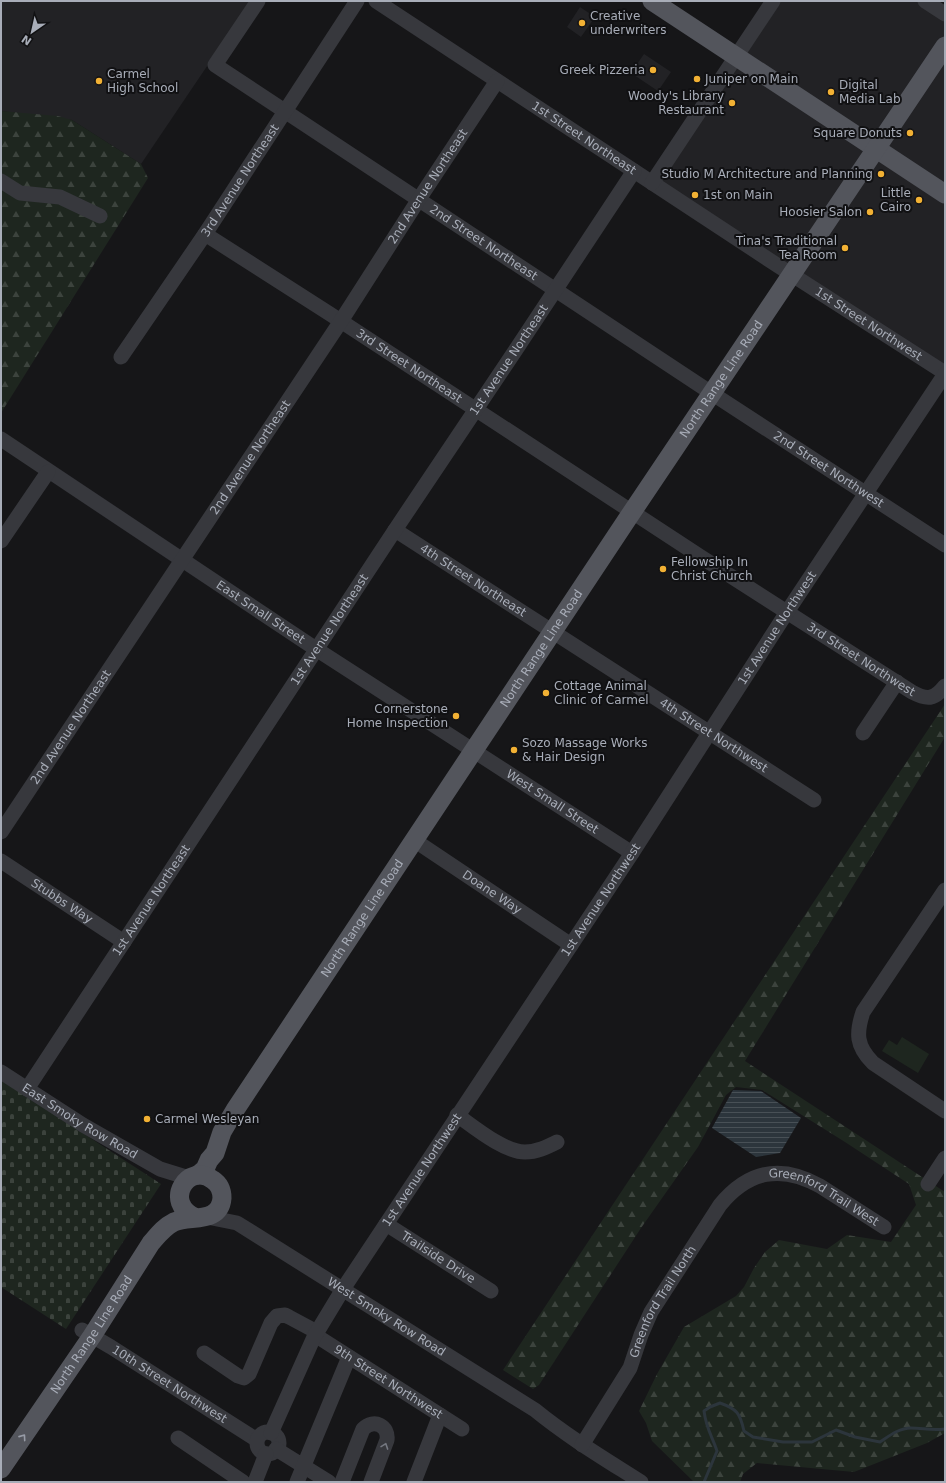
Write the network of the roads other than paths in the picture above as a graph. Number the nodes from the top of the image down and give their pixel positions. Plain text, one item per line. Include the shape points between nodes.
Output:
1 (258, 1) edge
2 (357, 1) edge
3 (376, 1) edge
4 (652, 1) edge
5 (773, 1) edge
6 (925, 1) edge
7 (945, 14) edge
8 (945, 46) edge
9 (736, 56) junction
10 (497, 81) junction
11 (284, 112) junction
12 (875, 148) junction
13 (634, 171) junction
14 (1, 181) edge
15 (652, 183) junction
16 (945, 194) edge
17 (419, 199) junction
18 (100, 216) dead end
19 (205, 234) junction
20 (792, 274) junction
21 (556, 290) junction
22 (341, 321) junction
23 (121, 357) dead end
24 (945, 374) edge
25 (713, 394) junction
26 (476, 410) junction
27 (1, 439) edge
28 (48, 472) junction
29 (866, 494) junction
30 (632, 512) junction
31 (395, 530) junction
32 (1, 541) edge
33 (945, 545) edge
34 (181, 559) junction
35 (787, 612) junction
36 (553, 631) junction
37 (316, 649) junction
38 (897, 682) junction
39 (945, 686) edge
40 (863, 732) dead end
41 (710, 733) junction
42 (473, 751) junction
43 (814, 800) dead end
44 (1, 832) edge
45 (414, 840) junction
46 (632, 853) junction
47 (1, 860) edge
48 (945, 890) edge
49 (124, 942) junction
50 (571, 945) junction
51 (1, 1072) edge
52 (27, 1089) junction
53 (945, 1111) edge
54 (457, 1116) junction
55 (557, 1142) dead end
56 (215, 1153) junction
57 (945, 1158) edge
58 (762, 1175) joint
59 (928, 1184) dead end
60 (186, 1186) junction
61 (220, 1190) junction
62 (201, 1218) junction
63 (237, 1223) junction
64 (386, 1224) junction
65 (884, 1227) dead end
66 (343, 1288) junction
67 (490, 1291) dead end
68 (87, 1333) junction
69 (316, 1334) junction
70 (204, 1353) dead end
71 (350, 1357) junction
72 (440, 1415) junction
73 (462, 1429) dead end
74 (271, 1433) junction
75 (178, 1438) dead end
76 (257, 1440) junction
77 (584, 1441) junction
78 (1, 1446) edge
79 (271, 1451) junction
80 (304, 1466) junction
81 (1, 1469) edge
82 (243, 1482) edge
83 (255, 1482) edge
84 (297, 1482) edge
85 (329, 1482) edge
86 (342, 1482) edge
87 (371, 1482) edge
88 (414, 1482) edge
89 (641, 1482) edge
90 (654, 1482) edge

1 - 11 street, 2nd Street Northeast via 215,65
2 - 11 street, 3rd Avenue Northeast
3 - 10 street, 1st Street Northeast
4 - 9 main road
5 - 9 street
6 - 7 street
8 - 12 main road, North Range Line Road
9 - 12 main road
9 - 15 street
10 - 13 street, 1st Street Northeast
10 - 17 street, 2nd Avenue Northeast
11 - 17 street, 2nd Street Northeast
11 - 19 street, 3rd Avenue Northeast
12 - 16 main road
12 - 20 main road, North Range Line Road
13 - 15 street, 1st Street Northeast
13 - 21 street, 1st Avenue Northeast
14 - 18 street via 20,193 60,197
15 - 20 street, 1st Street Northeast
17 - 21 street, 2nd Street Northeast
17 - 22 street, 2nd Avenue Northeast
19 - 22 street, 3rd Street Northeast
19 - 23 street, 3rd Avenue Northeast
20 - 24 street, 1st Street Northwest
20 - 25 main road, North Range Line Road
21 - 25 street, 2nd Street Northeast
21 - 26 street, 1st Avenue Northeast
22 - 26 street, 3rd Street Northeast
22 - 34 street, 2nd Avenue Northeast
24 - 29 street, 1st Avenue Northwest
25 - 29 street, 2nd Street Northwest
25 - 30 main road, North Range Line Road
26 - 30 street, 3rd Street Northeast
26 - 31 street, 1st Avenue Northeast
27 - 28 street, East Small Street
28 - 32 street
28 - 34 street, East Small Street
29 - 33 street, 2nd Street Northwest
29 - 35 street, 1st Avenue Northwest
30 - 35 street, 3rd Street Northwest
30 - 36 main road, North Range Line Road
31 - 36 street, 4th Street Northeast
31 - 37 street, 1st Avenue Northeast
34 - 37 street, East Small Street
34 - 44 street, 2nd Avenue Northeast
35 - 38 street, 3rd Street Northwest
35 - 41 street, 1st Avenue Northwest
36 - 41 street, 4th Street Northwest
36 - 42 main road, North Range Line Road
37 - 42 street, East Small Street
37 - 49 street, 1st Avenue Northeast
38 - 39 street, 3rd Street Northwest via 921,696 931,697 940,693
38 - 40 street
41 - 43 street, 4th Street Northwest
41 - 46 street, 1st Avenue Northwest
42 - 45 main road, North Range Line Road
42 - 46 street, West Small Street
45 - 50 street, Doane Way
45 - 56 main road, North Range Line Road via 235,1110 222,1132
46 - 50 street, 1st Avenue Northwest
47 - 49 street, Stubbs Way
48 - 53 street via 863,1012 858,1039 866,1057 873,1063
49 - 52 street, 1st Avenue Northeast
50 - 54 street, 1st Avenue Northwest
51 - 52 street, East Smoky Row Road
52 - 60 street, East Smoky Row Road
54 - 55 street via 500,1144 516,1151 542,1150
54 - 64 street, 1st Avenue Northwest
56 - 60 main road, North Range Line Road via 205,1169
56 - 61 main road, North Range Line Road via 218,1160
57 - 59 street
58 - 65 street, Greenford Trail West via 783,1173 810,1180
58 - 77 street, Greenford Trail North via 741,1184 720,1205 651,1312 630,1368
60 - 61 main road via 209,1177
60 - 62 main road via 183,1209 186,1213
60 - 68 main road, North Range Line Road via 173,1209 144,1238
61 - 62 main road via 221,1202 216,1211
61 - 63 street, West Smoky Row Road
62 - 63 street, West Smoky Row Road
62 - 68 main road, North Range Line Road via 173,1223 162,1230
63 - 66 street, West Smoky Row Road
64 - 66 street, 1st Avenue Northwest
64 - 67 street, Trailside Drive
66 - 69 street, 1st Avenue Northwest
66 - 77 street, West Smoky Row Road via 535,1410 557,1428
68 - 76 street, 10th Street Northwest
68 - 78 main road, North Range Line Road
81 -> 68 main road, North Range Line Road
69 - 70 street, 9th Street Northwest via 285,1315 277,1316 271,1322 249,1374 244,1378
69 - 71 street, 9th Street Northwest
69 - 74 street, 1st Avenue Northwest
71 - 72 street, 9th Street Northwest
71 - 80 street
72 - 73 street, 9th Street Northwest
72 - 88 street
74 - 76 street via 262,1434
74 - 79 street via 278,1440
75 - 82 street
76 - 79 street via 259,1449
77 - 89 street, West Smoky Row Road
77 - 90 street, West Smoky Row Road
79 - 80 street
79 - 83 street
80 - 84 street
80 - 85 street
87 -> 86 street via 388,1436 384,1428 376,1424 369,1424 363,1429

